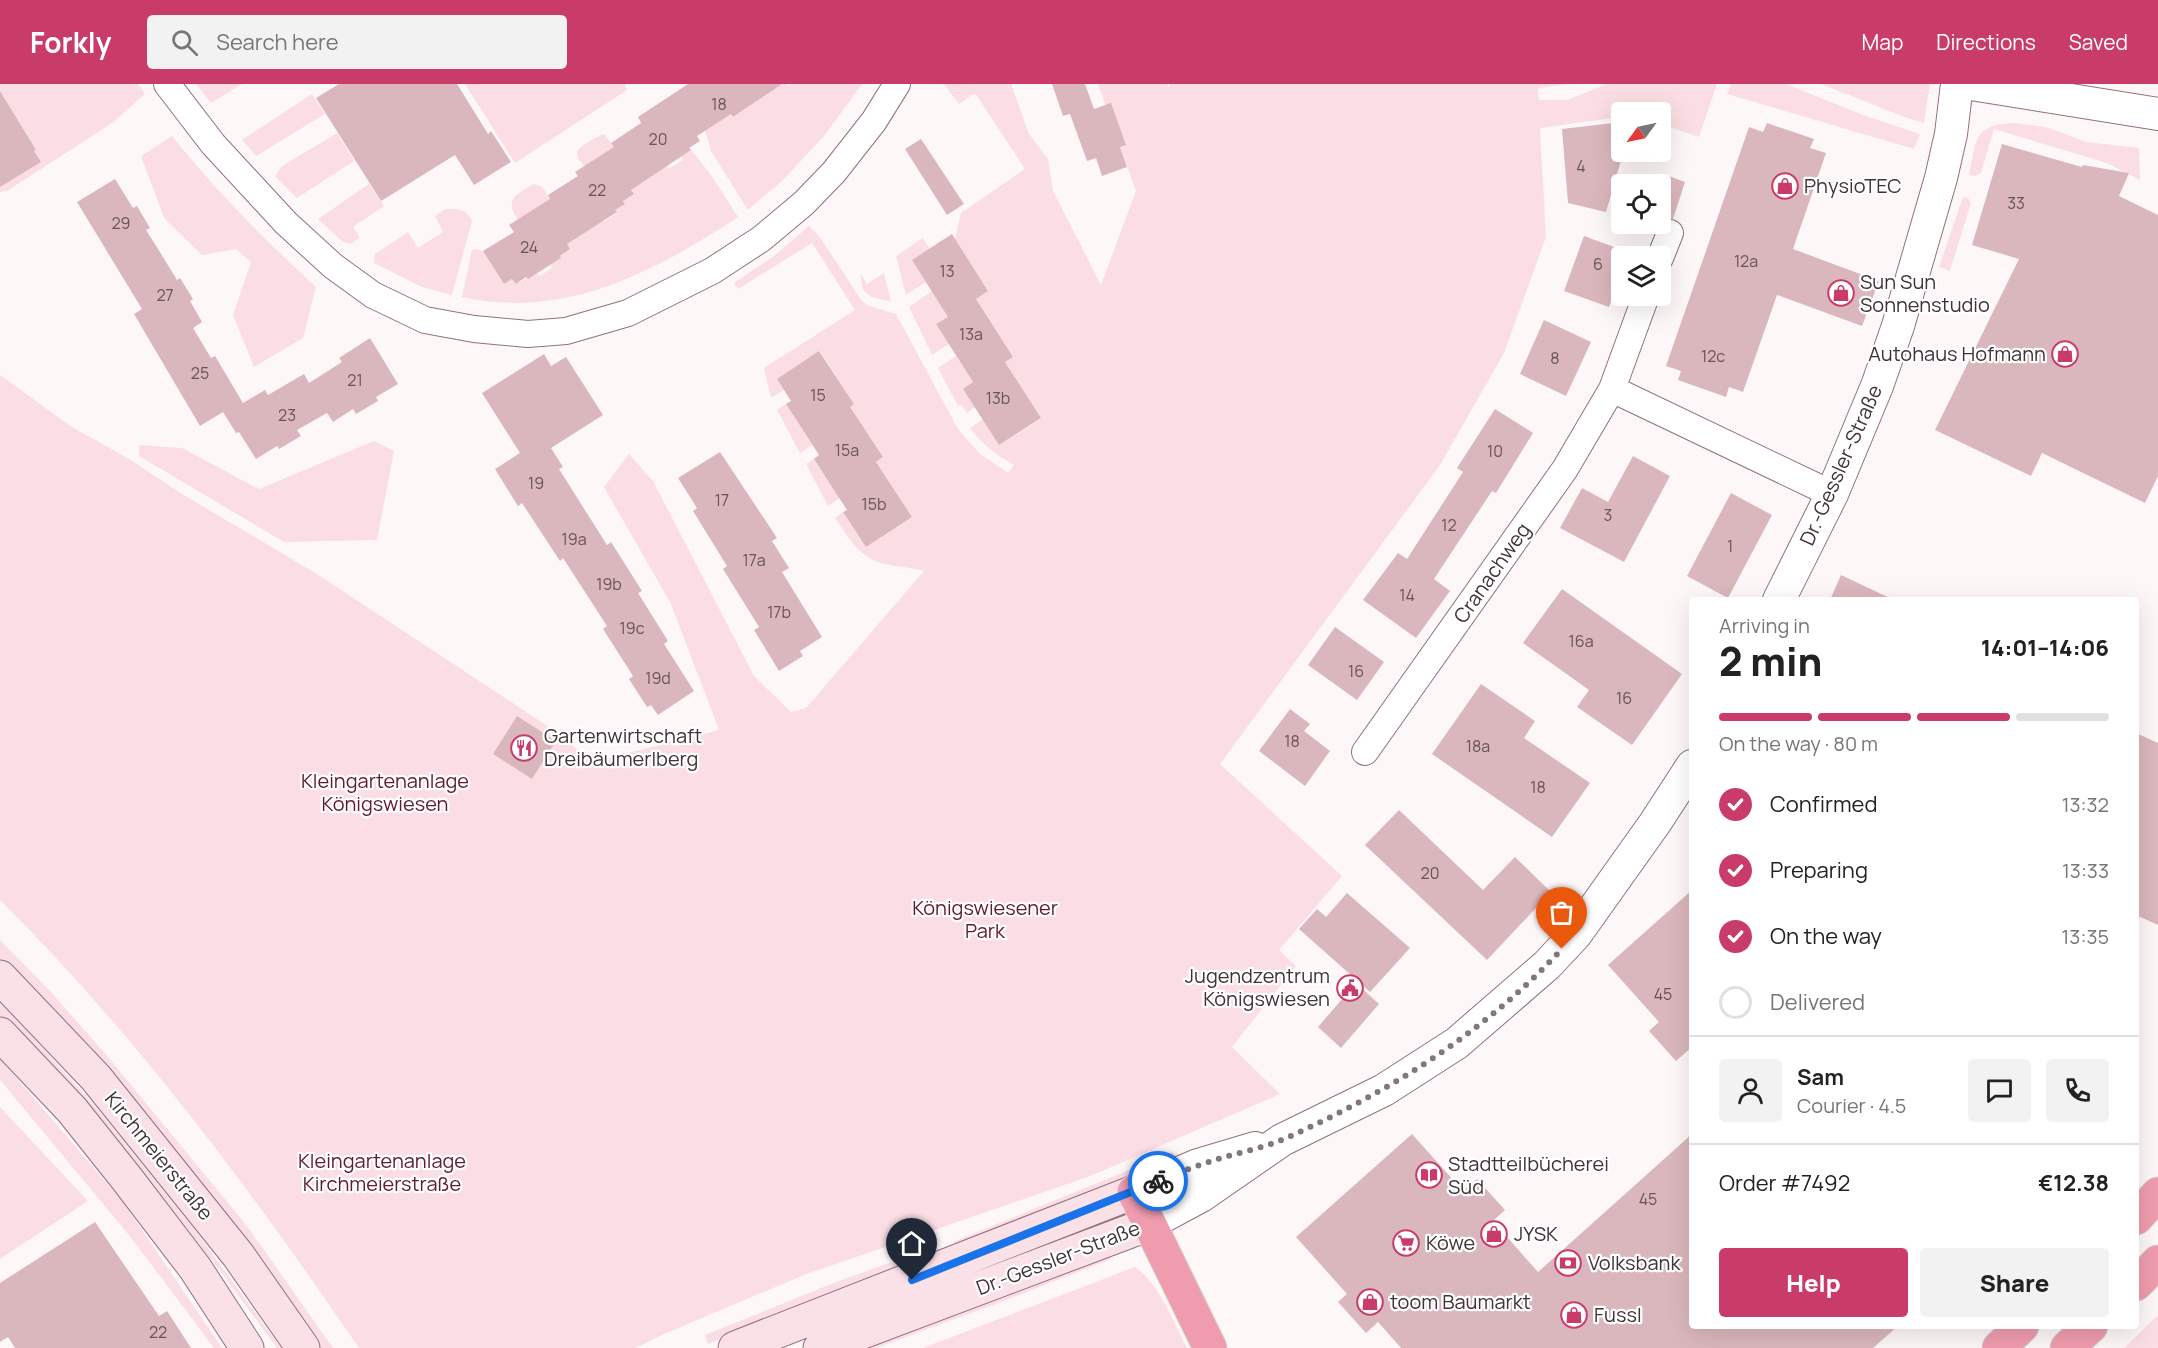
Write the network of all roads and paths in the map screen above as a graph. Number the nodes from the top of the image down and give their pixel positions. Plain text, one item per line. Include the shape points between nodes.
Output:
1 (166, 84) edge
2 (897, 84) edge
3 (1957, 84) edge
4 (1971, 84) edge
5 (2158, 114) edge
6 (1642, 306) edge
7 (1612, 389) junction
8 (1832, 494) junction
9 (1780, 597) edge
10 (1365, 752) dead end
11 (1689, 771) edge
12 (0, 977) edge
13 (0, 1034) edge
14 (1282, 1140) junction
15 (1134, 1192) junction
16 (2158, 1194) edge
17 (2139, 1215) edge
18 (1149, 1224) junction
19 (2158, 1262) edge
20 (2139, 1281) edge
21 (2019, 1329) edge
22 (2088, 1329) edge
23 (247, 1348) edge
24 (303, 1348) edge
25 (735, 1348) edge
26 (820, 1348) edge
27 (1210, 1348) edge
28 (1998, 1348) edge
29 (2067, 1348) edge

1 - 2 street via 213,144 286,223 333,266 373,295 425,320 528,334 566,331 628,313 712,271 761,239 834,172
3 - 8 street, Dr.-Gessler-Straße via 1941,178 1905,305 1877,386
4 - 5 street
6 - 7 street, Cranachweg
7 - 8 street
7 - 10 street, Cranachweg via 1565,469
8 - 9 street, Dr.-Gessler-Straße
11 - 14 street, Dr.-Gessler-Straße via 1597,906 1547,964 1457,1043 1429,1062 1384,1090
12 - 24 main road, Kirchmeierstraße via 96,1078 238,1255
13 - 23 main road, Kirchmeierstraße via 72,1110 127,1179 195,1268
14 - 15 street, Dr.-Gessler-Straße via 1198,1165
14 - 18 street, Dr.-Gessler-Straße via 1201,1196
15 - 18 highway
15 - 25 main road, Dr.-Gessler-Straße
16 - 17 highway
18 - 26 main road, Dr.-Gessler-Straße
18 - 27 highway
19 - 20 highway
21 - 28 highway
22 - 29 highway

